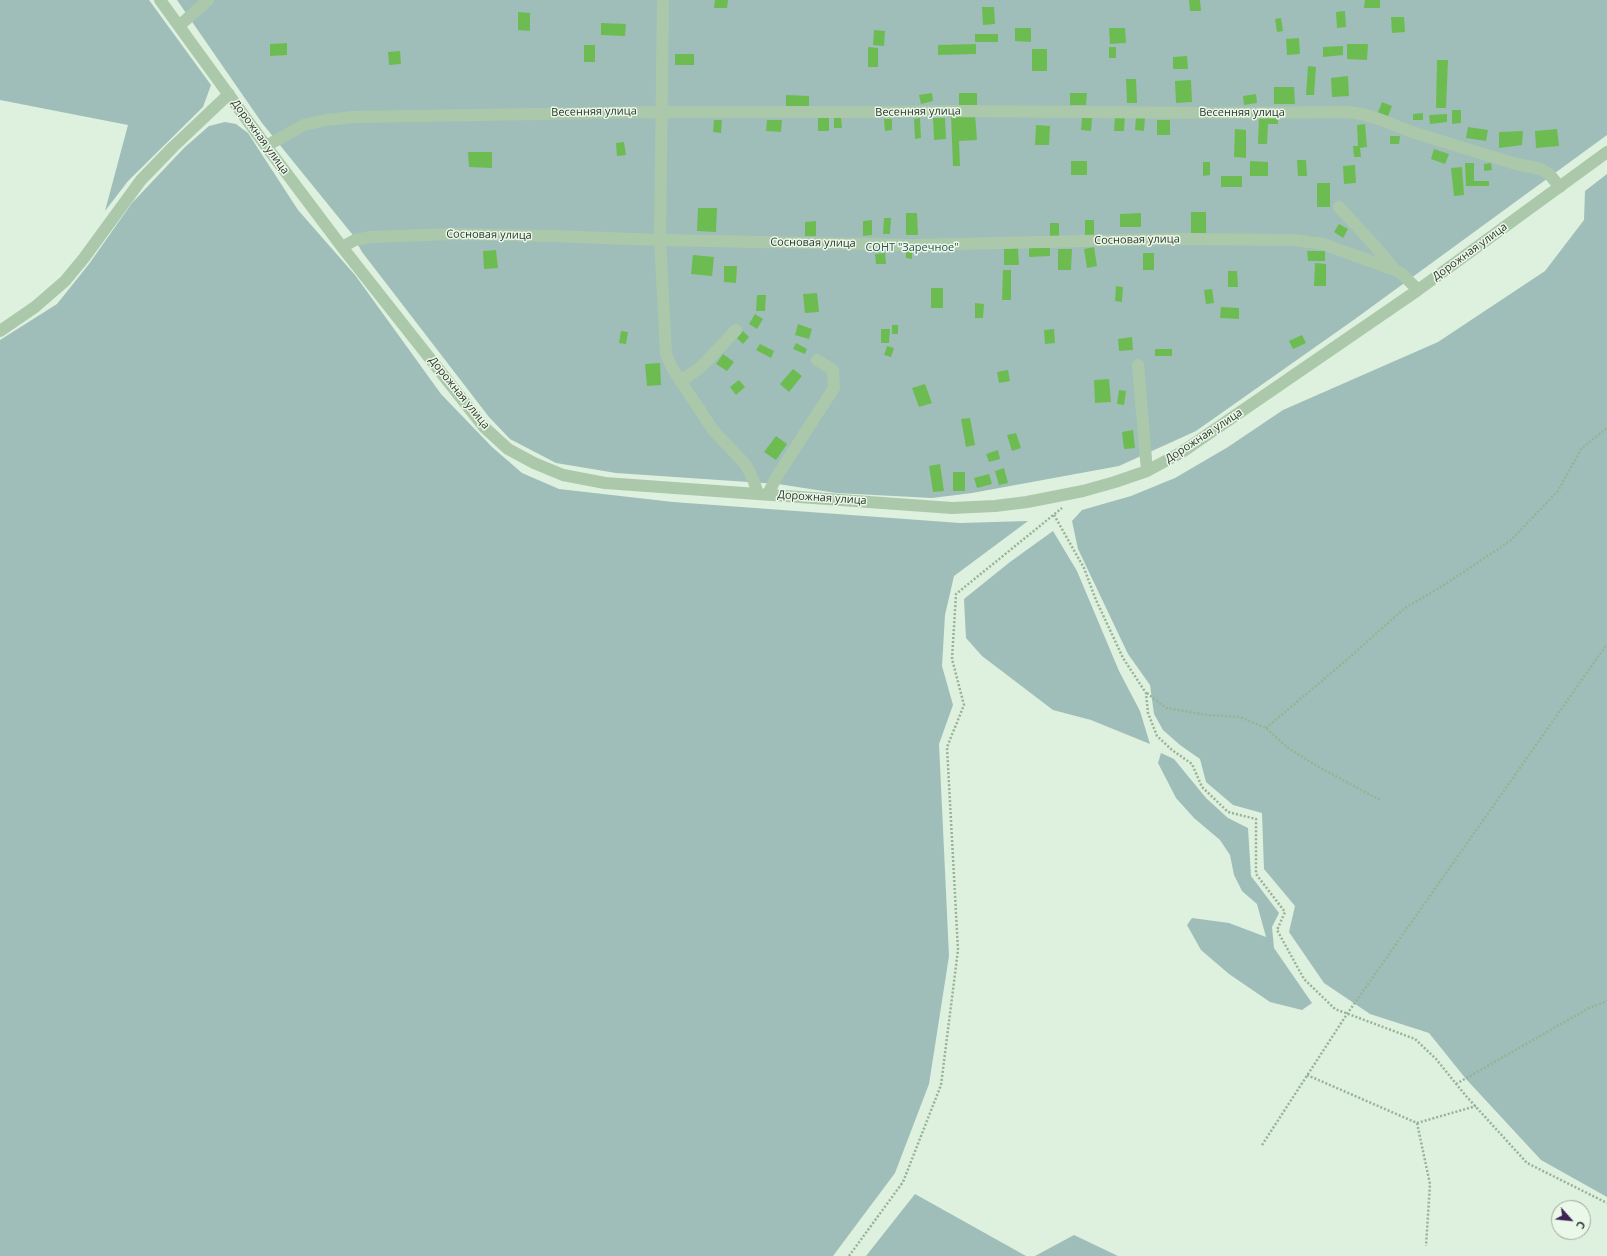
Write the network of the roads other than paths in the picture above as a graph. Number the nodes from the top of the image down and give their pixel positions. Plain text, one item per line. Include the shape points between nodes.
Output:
1 (160, 0) edge
2 (208, 0) edge
3 (663, 0) edge
4 (179, 26) junction
5 (229, 94) junction
6 (661, 112) junction
7 (266, 146) junction
8 (1607, 152) edge
9 (1560, 187) junction
10 (1339, 207) dead end
11 (660, 240) junction
12 (342, 247) junction
13 (1395, 270) junction
14 (1418, 290) junction
15 (736, 330) dead end
16 (0, 331) edge
17 (817, 360) dead end
18 (1138, 365) dead end
19 (680, 381) junction
20 (1147, 471) junction
21 (763, 494) junction

1 - 4 street, Дорожная улица
2 - 4 street
3 - 6 street
4 - 5 street, Дорожная улица
5 - 7 street, Дорожная улица
5 - 16 street via 141,180 65,281 35,307
6 - 7 street, Весенняя улица via 353,116 304,126
6 - 9 street, Весенняя улица via 1348,112 1379,118 1412,132 1516,164 1541,169
6 - 11 street
7 - 12 street, Дорожная улица
8 - 9 street, Дорожная улица
9 - 14 street, Дорожная улица
10 - 13 street
11 - 12 street, Сосновая улица via 454,234 371,237 355,240
11 - 13 street, Сосновая улица via 911,245 1172,239 1294,240 1323,244
11 - 19 street via 666,354
12 - 21 street, Дорожная улица via 484,427 508,448 534,463 563,475 605,483
13 - 14 street, Сосновая улица
14 - 20 street, Дорожная улица via 1182,452
15 - 19 street via 700,368
17 - 21 street via 833,370 834,388
18 - 20 street
19 - 21 street via 713,430 746,465
20 - 21 street, Дорожная улица via 1083,491 995,506 952,508

